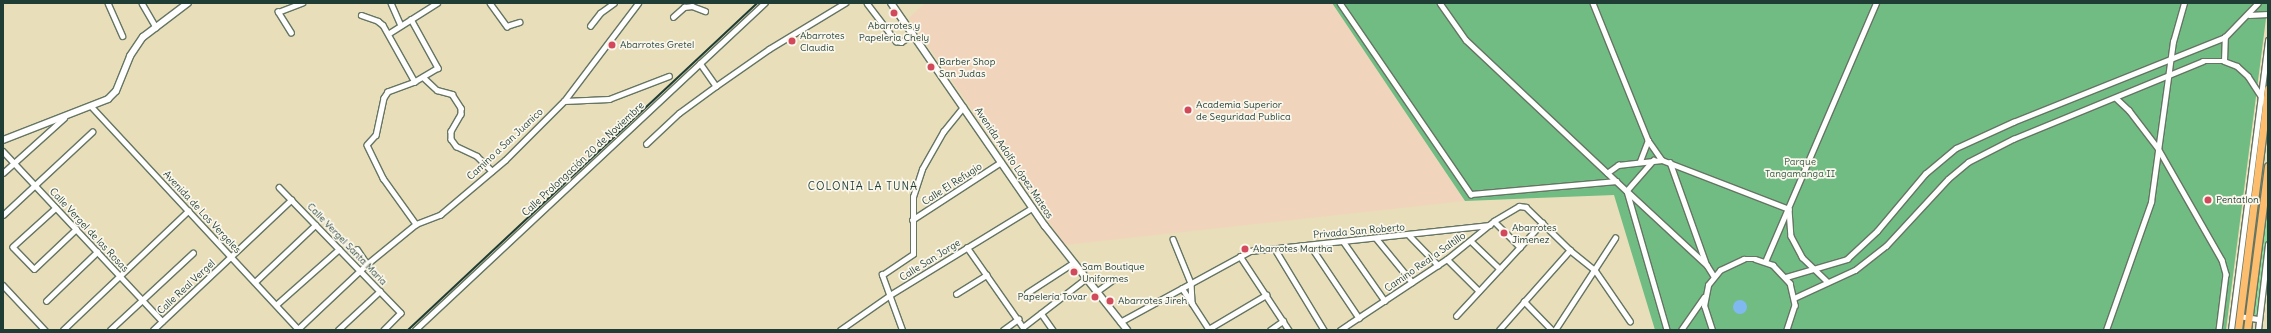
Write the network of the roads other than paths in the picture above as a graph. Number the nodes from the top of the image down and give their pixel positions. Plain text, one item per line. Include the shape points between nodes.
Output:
1 (107, 3) edge
2 (142, 3) edge
3 (188, 3) edge
4 (302, 3) edge
5 (391, 3) edge
6 (437, 3) edge
7 (490, 3) edge
8 (614, 3) edge
9 (638, 3) edge
10 (765, 3) edge
11 (845, 3) edge
12 (867, 3) edge
13 (891, 3) edge
14 (1340, 3) edge
15 (1440, 3) edge
16 (1593, 3) edge
17 (1876, 3) edge
18 (2184, 3) edge
19 (2258, 3) edge
20 (682, 5) edge
21 (705, 11) dead end
22 (2268, 14) edge
23 (361, 15) dead end
24 (2249, 15) junction
25 (673, 17) dead end
26 (411, 19) junction
27 (519, 22) dead end
28 (402, 25) junction
29 (590, 26) dead end
30 (156, 27) junction
31 (291, 33) dead end
32 (388, 34) junction
33 (913, 34) junction
34 (123, 36) dead end
35 (2225, 37) junction
36 (2268, 40) edge
37 (2172, 58) junction
38 (2224, 61) junction
39 (700, 63) junction
40 (669, 76) dead end
41 (423, 77) junction
42 (2168, 77) junction
43 (414, 82) junction
44 (716, 86) junction
45 (2268, 89) edge
46 (2261, 94) junction
47 (2116, 98) junction
48 (564, 101) junction
49 (2266, 104) junction
50 (91, 106) junction
51 (963, 107) junction
52 (66, 116) junction
53 (92, 132) dead end
54 (3, 140) edge
55 (1648, 140) junction
56 (646, 144) dead end
57 (2264, 146) edge
58 (2158, 148) junction
59 (3, 151) edge
60 (1654, 160) junction
61 (1662, 160) junction
62 (1640, 161) junction
63 (1000, 162) junction
64 (1670, 162) junction
65 (14, 163) junction
66 (2268, 166) edge
67 (492, 171) junction
68 (3, 173) edge
69 (1607, 173) junction
70 (1616, 181) junction
71 (35, 185) junction
72 (280, 187) dead end
73 (1627, 191) junction
74 (291, 200) junction
75 (56, 208) junction
76 (1032, 208) junction
77 (1789, 209) junction
78 (188, 211) junction
79 (3, 215) edge
80 (912, 220) junction
81 (1494, 221) junction
82 (1542, 223) junction
83 (416, 224) junction
84 (315, 225) junction
85 (1490, 225) junction
86 (76, 229) junction
87 (1409, 235) junction
88 (1376, 238) junction
89 (1615, 238) dead end
90 (1173, 239) dead end
91 (1343, 241) junction
92 (1471, 241) junction
93 (1310, 244) junction
94 (2268, 246) edge
95 (967, 247) junction
96 (1520, 247) junction
97 (339, 248) junction
98 (357, 249) dead end
99 (1275, 249) junction
100 (1570, 250) junction
101 (97, 252) junction
102 (193, 253) dead end
103 (1240, 256) junction
104 (231, 257) junction
105 (1447, 259) junction
106 (1765, 262) junction
107 (1073, 263) junction
108 (367, 264) junction
109 (1438, 265) junction
110 (1707, 265) junction
111 (1500, 269) junction
112 (1595, 270) junction
113 (1818, 270) junction
114 (361, 271) junction
115 (987, 275) junction
116 (120, 276) junction
117 (1714, 276) junction
118 (1786, 277) junction
119 (1086, 279) junction
120 (1114, 279) dead end
121 (255, 282) junction
122 (1412, 282) junction
123 (1828, 282) junction
124 (1191, 283) junction
125 (3, 285) edge
126 (1182, 288) junction
127 (380, 291) junction
128 (1479, 291) junction
129 (1096, 292) junction
130 (1027, 293) dead end
131 (956, 294) dead end
132 (890, 295) junction
133 (1266, 295) junction
134 (1705, 295) junction
135 (1794, 298) junction
136 (142, 300) junction
137 (1384, 300) junction
138 (46, 301) dead end
139 (1524, 301) junction
140 (1192, 303) junction
141 (276, 306) junction
142 (1041, 313) junction
143 (1456, 316) dead end
144 (2236, 316) junction
145 (1359, 318) junction
146 (2249, 318) junction
147 (2259, 319) junction
148 (1018, 320) junction
149 (162, 321) junction
150 (1283, 321) junction
151 (1630, 321) dead end
152 (1120, 322) junction
153 (1208, 329) edge
154 (45, 330) edge
155 (63, 330) edge
156 (110, 330) edge
157 (153, 330) edge
158 (298, 330) edge
159 (338, 330) edge
160 (384, 330) edge
161 (415, 330) edge
162 (840, 330) edge
163 (902, 330) edge
164 (1003, 330) edge
165 (1053, 330) edge
166 (1127, 330) edge
167 (1270, 330) edge
168 (1289, 330) edge
169 (1324, 330) edge
170 (1340, 330) edge
171 (1499, 330) edge
172 (1552, 330) edge
173 (1555, 330) edge
174 (1667, 330) edge
175 (1681, 330) edge
176 (1712, 330) edge
177 (1787, 330) edge
178 (2106, 330) edge
179 (2219, 330) edge
180 (2231, 330) edge
181 (2238, 330) edge
182 (2248, 330) edge
183 (2259, 330) edge

1 - 34 street
2 - 30 street
3 - 30 street
4 - 31 street via 278,12
5 - 28 street
6 - 26 street
7 - 27 street via 507,26
8 - 29 street via 600,13
9 - 48 street, Camino a San Juanico
10 - 39 street, Calle Prolongación 20 de Noviembre
11 - 44 street via 769,49
12 - 33 street via 896,41 901,42
13 - 33 street, Avenida Adolfo López Mateos
14 - 70 street via 1471,194
15 - 69 street via 1466,40
16 - 55 street
17 - 77 street
18 - 37 street via 2173,42
19 - 24 street
20 - 21 street
20 - 25 street
22 - 24 street
23 - 32 street via 378,20
24 - 35 street
26 - 28 street
26 - 41 street via 438,68
28 - 32 street
30 - 50 street via 143,38 130,56 113,95
32 - 43 street
33 - 51 street, Avenida Adolfo López Mateos
35 - 37 street
35 - 38 street
36 - 46 street
37 - 42 street
37 - 113 street via 2013,122 1956,148 1925,174 1877,231 1847,259
38 - 42 street via 2203,61
38 - 46 street via 2237,66
39 - 44 street
39 - 161 street, Calle Prolongación 20 de Noviembre
40 - 48 street via 609,99
41 - 43 street
41 - 67 street via 437,90 452,94 461,108 461,114 451,131 456,146 477,156
42 - 47 street
42 - 58 street
43 - 83 street via 398,87 384,98 376,135 367,145 383,178
44 - 56 street via 679,113
45 - 49 main road
46 - 49 street
46 - 144 street
47 - 58 street via 2129,110
47 - 123 street via 2013,139 1968,162 1886,246 1855,270
48 - 67 street, Camino a San Juanico
49 - 57 main road
50 - 52 street
50 - 78 street, Avenida de Los Vergeles
51 - 63 street, Avenida Adolfo López Mateos
51 - 80 street via 943,132 922,170 913,197
52 - 54 street
52 - 65 street
53 - 71 street
55 - 61 street
55 - 62 street
57 - 144 main road
58 - 178 street via 2151,202
58 - 179 street via 2222,260 2226,274
59 - 65 street, Calle Vergel de las Rosas
60 - 61 street
60 - 62 street
60 - 73 street
61 - 64 street
62 - 69 street via 1618,165
63 - 76 street, Avenida Adolfo López Mateos
63 - 80 street, Calle El Refugio
64 - 77 street
64 - 110 street
65 - 68 street
65 - 71 street, Calle Vergel de las Rosas
66 - 146 main road
67 - 83 street, Camino a San Juanico via 440,215
69 - 70 street
70 - 73 street
71 - 75 street, Calle Vergel de las Rosas
71 - 79 street
72 - 74 street, Calle Vergel Santa Maria
73 - 110 street
73 - 174 street
74 - 84 street, Calle Vergel Santa Maria
74 - 104 street, Calle Real Vergel
75 - 86 street, Calle Vergel de las Rosas
75 - 86 street via 13,248 34,269
76 - 95 street, Calle San Jorge
76 - 107 street, Avenida Adolfo López Mateos
77 - 106 street
77 - 113 street via 1791,236 1802,257
78 - 104 street, Avenida de Los Vergeles
78 - 116 street
80 - 132 street via 912,254 882,275
81 - 82 street, Camino Real a Saltillo via 1519,206 1526,207
81 - 85 street, Camino Real a Saltillo
81 - 96 street
82 - 96 street
82 - 100 street
83 - 108 street, Camino a San Juanico
84 - 97 street, Calle Vergel Santa Maria
84 - 121 street
85 - 87 street, Privada San Roberto
85 - 92 street, Camino Real a Saltillo
86 - 101 street, Calle Vergel de las Rosas
87 - 88 street, Privada San Roberto
87 - 109 street
88 - 91 street, Privada San Roberto
88 - 122 street
89 - 112 street
90 - 124 street
91 - 93 street, Privada San Roberto
91 - 137 street
92 - 105 street, Camino Real a Saltillo
92 - 111 street
93 - 99 street, Privada San Roberto
93 - 145 street
94 - 147 street
95 - 115 street
95 - 132 street, Calle San Jorge
96 - 111 street
97 - 114 street, Calle Vergel Santa Maria
97 - 141 street
98 - 108 street
99 - 103 street, Privada San Roberto via 1250,251
99 - 169 street
100 - 112 street
100 - 139 street
101 - 116 street, Calle Vergel de las Rosas
101 - 138 street
102 - 136 street
103 - 124 street, Privada San Roberto
103 - 133 street
104 - 121 street, Avenida de Los Vergeles
104 - 149 street, Calle Real Vergel
105 - 109 street, Camino Real a Saltillo
105 - 128 street
106 - 117 street via 1755,259 1734,261
106 - 118 street
107 - 119 street, Avenida Adolfo López Mateos
107 - 130 street
108 - 114 street, Camino a San Juanico
109 - 122 street, Camino Real a Saltillo
110 - 117 street
111 - 128 street
112 - 151 street
112 - 173 street
113 - 118 street
113 - 123 street
114 - 127 street, Calle Vergel Santa Maria
114 - 158 street, Camino a San Juanico
115 - 131 street
115 - 148 street
116 - 136 street, Calle Vergel de las Rosas
116 - 155 street
117 - 134 street
118 - 135 street
119 - 129 street, Avenida Adolfo López Mateos
119 - 142 street
120 - 129 street
121 - 141 street, Avenida de Los Vergeles
122 - 137 street, Camino Real a Saltillo
123 - 135 street
124 - 126 street, Privada San Roberto
124 - 140 street
125 - 154 street
126 - 140 street
126 - 152 street, Privada San Roberto
127 - 159 street
127 - 160 street, Calle Vergel Santa Maria via 401,314
128 - 143 street
129 - 152 street, Avenida Adolfo López Mateos
132 - 162 street, Calle San Jorge
132 - 163 street
133 - 150 street
133 - 153 street
134 - 175 street
134 - 176 street via 1706,317
135 - 177 street via 1794,313
136 - 149 street, Calle Vergel de las Rosas
136 - 156 street
137 - 145 street, Camino Real a Saltillo
139 - 171 street
139 - 172 street
140 - 153 street
141 - 158 street, Avenida de Los Vergeles
142 - 148 street via 1023,327
142 - 165 street
144 - 146 street
144 - 180 street
144 - 181 main road
145 - 170 street, Camino Real a Saltillo
146 - 147 street
146 - 182 main road
147 - 183 street
148 - 164 street
149 - 157 street, Calle Real Vergel
150 - 167 street
150 - 168 street
152 - 166 street, Avenida Adolfo López Mateos

